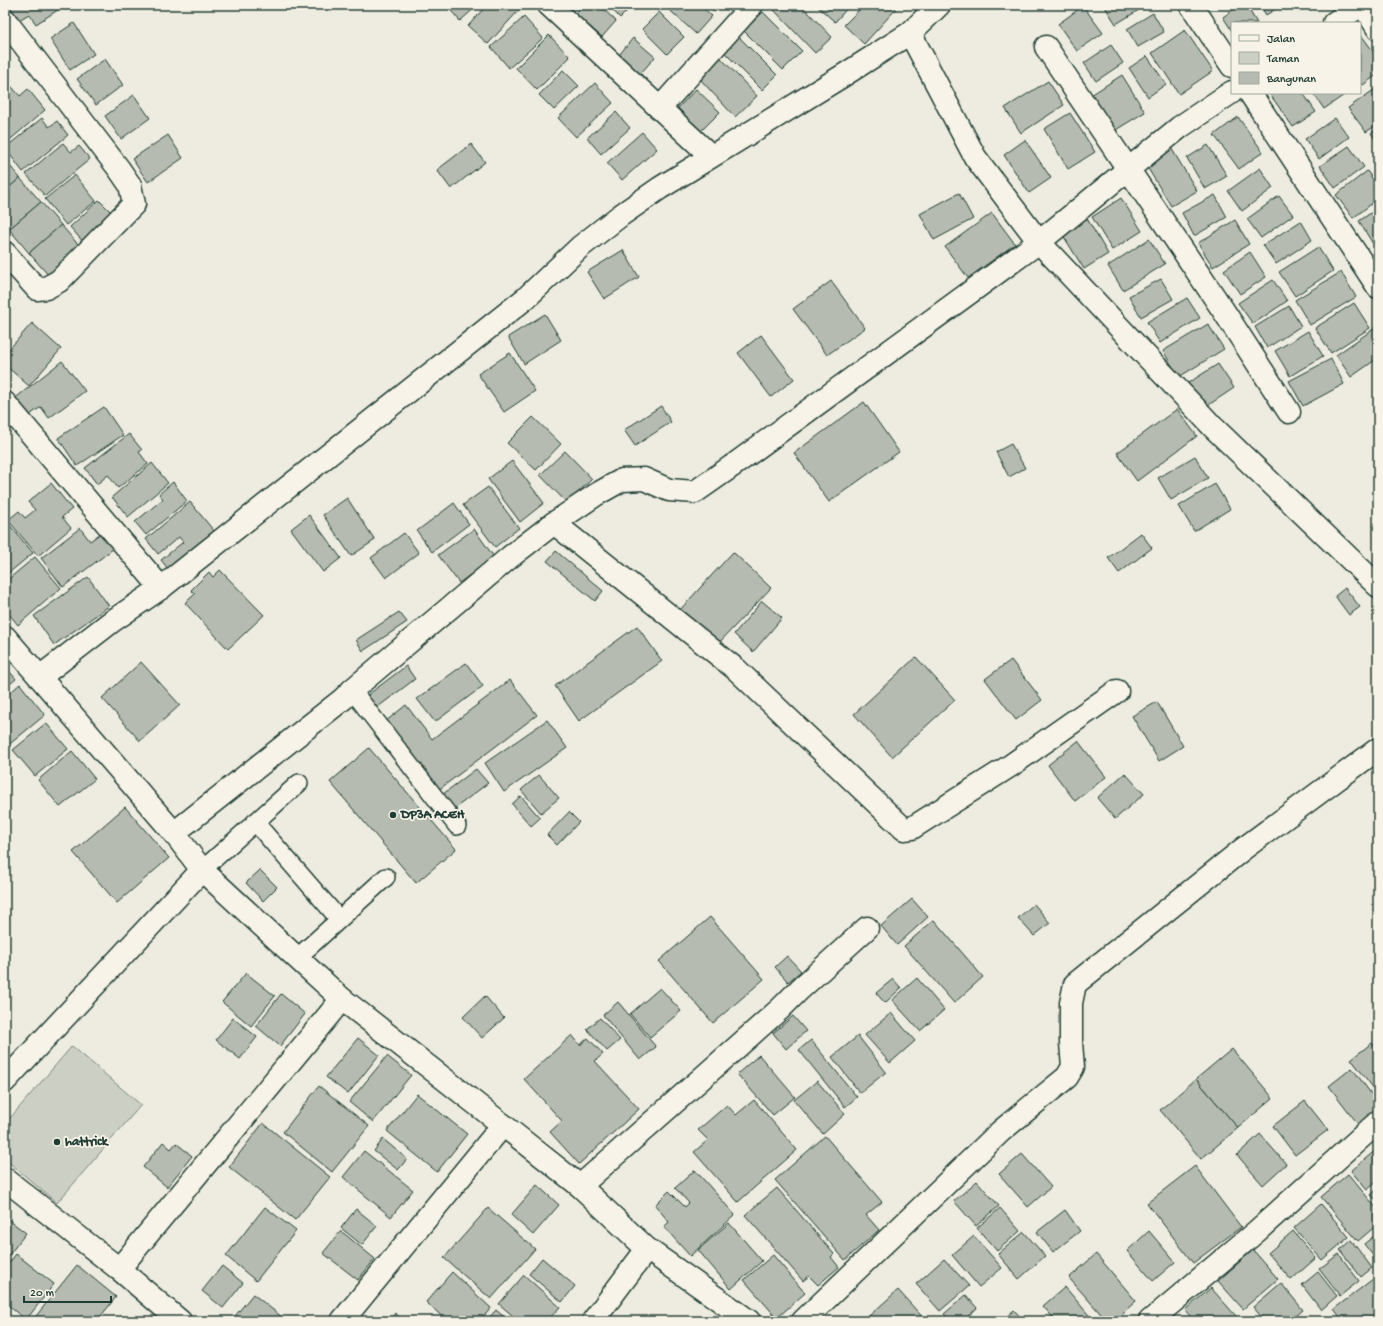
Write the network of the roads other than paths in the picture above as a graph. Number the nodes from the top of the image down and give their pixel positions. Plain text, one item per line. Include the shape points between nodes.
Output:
1 (550, 5) edge
2 (752, 5) edge
3 (939, 5) edge
4 (1190, 5) edge
5 (1362, 5) edge
6 (5, 20) edge
7 (1336, 22) edge
8 (1378, 29) edge
9 (910, 33) junction
10 (1046, 47) dead end
11 (1231, 65) edge
12 (1231, 93) edge
13 (1251, 94) edge
14 (660, 108) junction
15 (711, 156) junction
16 (1128, 169) junction
17 (1038, 242) junction
18 (5, 253) edge
19 (1378, 287) edge
20 (5, 404) edge
21 (1289, 412) dead end
22 (554, 523) junction
23 (1378, 586) edge
24 (161, 588) junction
25 (5, 637) edge
26 (40, 677) junction
27 (352, 690) junction
28 (1117, 690) dead end
29 (1378, 749) edge
30 (299, 783) dead end
31 (255, 822) junction
32 (457, 826) dead end
33 (174, 833) junction
34 (202, 870) junction
35 (386, 877) dead end
36 (339, 919) junction
37 (867, 928) dead end
38 (297, 958) junction
39 (342, 1000) junction
40 (5, 1081) edge
41 (1378, 1122) edge
42 (503, 1125) junction
43 (5, 1179) edge
44 (580, 1186) junction
45 (647, 1249) junction
46 (120, 1269) junction
47 (180, 1321) edge
48 (342, 1321) edge
49 (593, 1321) edge
50 (749, 1321) edge
51 (803, 1321) edge
52 (1150, 1321) edge

1 - 14 street
2 - 14 street
3 - 9 street
4 - 11 street
5 - 7 street
5 - 8 street
6 - 18 street via 119,169 130,185 134,204 59,281 46,288 37,289
9 - 15 street
9 - 17 street via 975,157
10 - 16 street
12 - 16 street via 1180,127
13 - 19 street
14 - 15 street
15 - 24 street via 621,215 580,247 526,298
16 - 17 street
16 - 21 street
17 - 22 street via 695,492 669,490 644,479 622,480
17 - 23 street via 1213,427
20 - 24 street
22 - 27 street
22 - 28 street via 736,670 904,829 912,828 1010,766
24 - 26 street via 111,622
25 - 26 street
26 - 33 street
27 - 32 lane
27 - 33 street
29 - 51 street via 1243,849 1075,984 1071,1002 1073,1067 1067,1077 1001,1131
30 - 31 lane
31 - 34 lane
31 - 36 lane
33 - 34 street
34 - 38 street
34 - 40 street
35 - 36 lane
36 - 38 lane
37 - 44 street via 780,1009
38 - 39 street
39 - 42 street
39 - 46 street
41 - 52 street via 1257,1231
42 - 44 street
42 - 48 street
43 - 46 street
44 - 45 street
45 - 49 street
45 - 50 street
46 - 47 street

